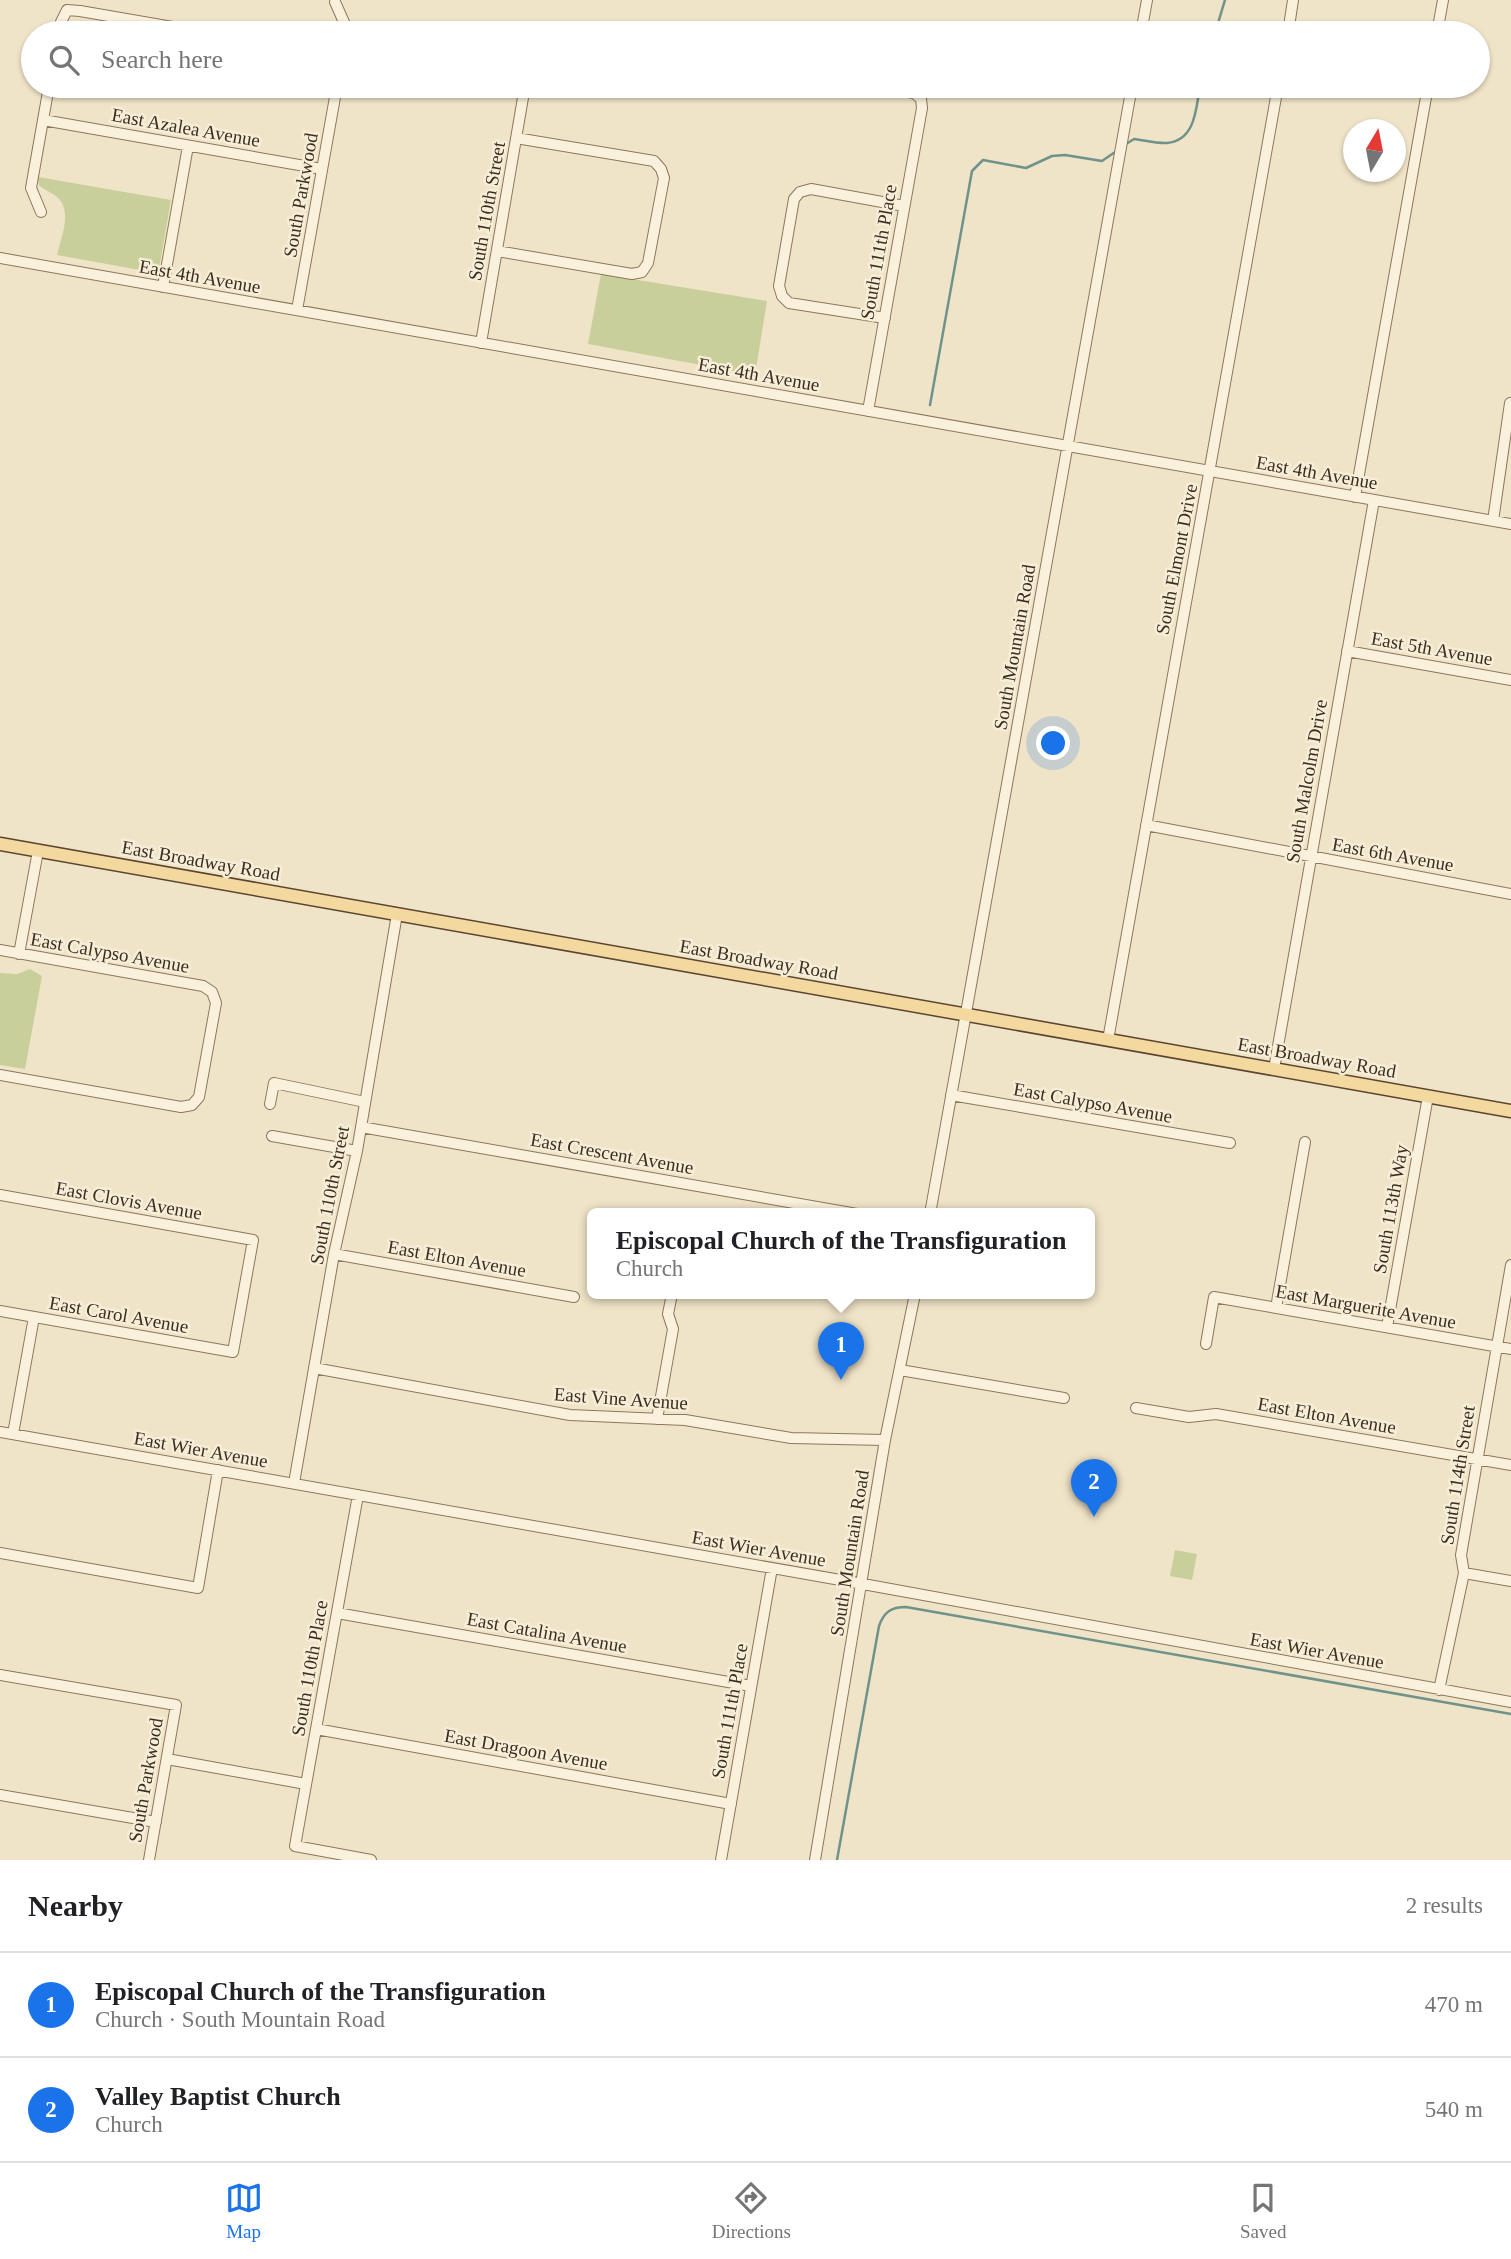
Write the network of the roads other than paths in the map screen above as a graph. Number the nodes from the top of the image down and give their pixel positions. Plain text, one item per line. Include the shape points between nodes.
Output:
1 (1147, 0) edge
2 (1293, 0) edge
3 (1443, 0) edge
4 (335, 2) dead end
5 (62, 21) edge
6 (134, 21) edge
7 (343, 21) edge
8 (1143, 21) edge
9 (1289, 21) edge
10 (1439, 21) edge
11 (47, 98) edge
12 (335, 98) edge
13 (524, 98) edge
14 (920, 98) edge
15 (1130, 98) edge
16 (1276, 98) edge
17 (1425, 98) edge
18 (43, 120) junction
19 (516, 138) junction
20 (188, 146) junction
21 (322, 169) junction
22 (904, 206) junction
23 (41, 212) dead end
24 (497, 251) junction
25 (0, 258) edge
26 (163, 287) junction
27 (297, 310) junction
28 (885, 318) junction
29 (481, 343) junction
30 (1510, 403) edge
31 (868, 411) junction
32 (1068, 446) junction
33 (1210, 471) junction
34 (1355, 497) junction
35 (1374, 500) junction
36 (1493, 521) junction
37 (1511, 524) edge
38 (1347, 651) junction
39 (1511, 680) edge
40 (1146, 825) junction
41 (0, 844) edge
42 (38, 850) junction
43 (1310, 857) junction
44 (1511, 894) edge
45 (397, 914) junction
46 (0, 950) edge
47 (19, 954) junction
48 (966, 1015) junction
49 (1108, 1040) junction
50 (1274, 1069) junction
51 (0, 1075) edge
52 (951, 1095) junction
53 (1427, 1096) junction
54 (365, 1102) junction
55 (270, 1104) dead end
56 (1511, 1111) edge
57 (360, 1127) junction
58 (272, 1136) dead end
59 (1305, 1142) dead end
60 (1230, 1143) dead end
61 (357, 1151) junction
62 (0, 1195) edge
63 (823, 1208) edge
64 (930, 1208) edge
65 (334, 1254) junction
66 (1511, 1265) edge
67 (574, 1297) dead end
68 (671, 1299) edge
69 (914, 1299) edge
70 (1276, 1308) junction
71 (0, 1311) edge
72 (34, 1317) junction
73 (1387, 1327) junction
74 (1206, 1344) dead end
75 (1497, 1347) junction
76 (1511, 1349) edge
77 (233, 1352) joint
78 (314, 1368) junction
79 (900, 1370) junction
80 (1064, 1398) dead end
81 (1136, 1408) dead end
82 (657, 1419) junction
83 (0, 1432) edge
84 (13, 1434) junction
85 (885, 1440) junction
86 (1477, 1459) junction
87 (1511, 1465) edge
88 (218, 1470) junction
89 (294, 1483) junction
90 (358, 1495) junction
91 (0, 1553) edge
92 (772, 1568) junction
93 (1464, 1573) junction
94 (1511, 1581) edge
95 (863, 1584) junction
96 (337, 1613) junction
97 (0, 1675) edge
98 (751, 1686) junction
99 (1439, 1690) junction
100 (1511, 1702) edge
101 (316, 1729) junction
102 (167, 1759) junction
103 (306, 1784) junction
104 (0, 1795) edge
105 (730, 1804) junction
106 (156, 1822) junction
107 (149, 1860) edge
108 (371, 1860) edge
109 (721, 1860) edge
110 (815, 1860) edge

1 - 8 street
2 - 9 street
3 - 10 street
4 - 7 street
5 - 6 street via 67,10
11 - 18 street
12 - 21 street, South Parkwood
13 - 19 street, South 110th Street
14 - 22 street, South 111th Place via 922,108
15 - 32 street, South Mountain Road
16 - 33 street, South Elmont Drive
17 - 34 street
18 - 20 street, East Azalea Avenue
18 - 23 street via 31,188
19 - 24 street, South 110th Street
19 - 24 street via 654,161 664,177 648,263 642,272
20 - 21 street, East Azalea Avenue
20 - 26 street
21 - 27 street, South Parkwood
22 - 28 street, South 111th Place
22 - 28 street via 811,189 800,192 794,199 779,286 789,303
24 - 29 street, South 110th Street
25 - 26 street, East 4th Avenue
26 - 27 street, East 4th Avenue
27 - 29 street, East 4th Avenue
28 - 31 street, South 111th Place
29 - 31 street, East 4th Avenue
30 - 36 street
31 - 32 street, East 4th Avenue
32 - 33 street, East 4th Avenue
32 - 48 street, South Mountain Road
33 - 34 street, East 4th Avenue
33 - 40 street, South Elmont Drive
34 - 35 street, East 4th Avenue
35 - 36 street, East 4th Avenue
35 - 38 street, South Malcolm Drive
36 - 37 street, East 4th Avenue
38 - 39 street, East 5th Avenue
38 - 43 street, South Malcolm Drive
40 - 43 street, East 6th Avenue
40 - 49 street, South Elmont Drive
41 - 42 main road, East Broadway Road
42 - 45 main road, East Broadway Road
42 - 47 street
43 - 44 street, East 6th Avenue
43 - 50 street, South Malcolm Drive
45 - 48 main road, East Broadway Road
45 - 54 street, South 110th Street
46 - 47 street, East Calypso Avenue
47 - 51 street, East Calypso Avenue via 203,986 212,992 216,1003 199,1097 192,1105 181,1107
48 - 49 main road, East Broadway Road
48 - 52 street, South Mountain Road
49 - 50 main road, East Broadway Road
50 - 53 main road, East Broadway Road
52 - 60 street, East Calypso Avenue
52 - 64 street, South Mountain Road
53 - 56 main road, East Broadway Road
53 - 73 street, South 113th Way
54 - 55 street via 274,1083
54 - 57 street, South 110th Street
57 - 61 street, South 110th Street
57 - 63 street, East Crescent Avenue
58 - 61 street
59 - 70 street
61 - 65 street, South 110th Street
62 - 77 street, East Clovis Avenue via 253,1240
65 - 67 street, East Elton Avenue
65 - 78 street, South 110th Street
66 - 75 street, South 114th Street
68 - 82 street via 668,1314 673,1329
69 - 79 street, South Mountain Road
70 - 73 street, East Marguerite Avenue
70 - 74 street, East Marguerite Avenue via 1214,1297
71 - 72 street, East Carol Avenue
72 - 77 street, East Carol Avenue
72 - 84 street
73 - 75 street, East Marguerite Avenue
75 - 76 street, East Marguerite Avenue
75 - 86 street, South 114th Street
78 - 82 street, East Vine Avenue via 570,1415
78 - 89 street, South 110th Street
79 - 80 street
79 - 85 street, South Mountain Road
81 - 86 street, East Elton Avenue via 1189,1417 1216,1413
82 - 85 street, East Vine Avenue via 791,1438
83 - 84 street, East Wier Avenue
84 - 88 street, East Wier Avenue
85 - 95 street, South Mountain Road
86 - 87 street, East Elton Avenue
86 - 93 street, South 114th Street via 1461,1555
88 - 89 street, East Wier Avenue
88 - 91 street via 198,1588
89 - 90 street, East Wier Avenue
90 - 92 street, East Wier Avenue
90 - 96 street, South 110th Place
92 - 95 street, East Wier Avenue
92 - 98 street, South 111th Place
93 - 94 street
93 - 99 street, South 114th Street
95 - 99 street, East Wier Avenue
95 - 110 street, South Mountain Road
96 - 98 street, East Catalina Avenue
96 - 101 street, South 110th Place
97 - 102 street, South Parkwood via 176,1705
98 - 105 street, South 111th Place
99 - 100 street, East Wier Avenue
101 - 103 street, South 110th Place
101 - 105 street, East Dragoon Avenue
102 - 103 street
102 - 106 street, South Parkwood
103 - 108 street, South 110th Place via 295,1846
104 - 106 street
105 - 109 street, South 111th Place
106 - 107 street, South Parkwood

